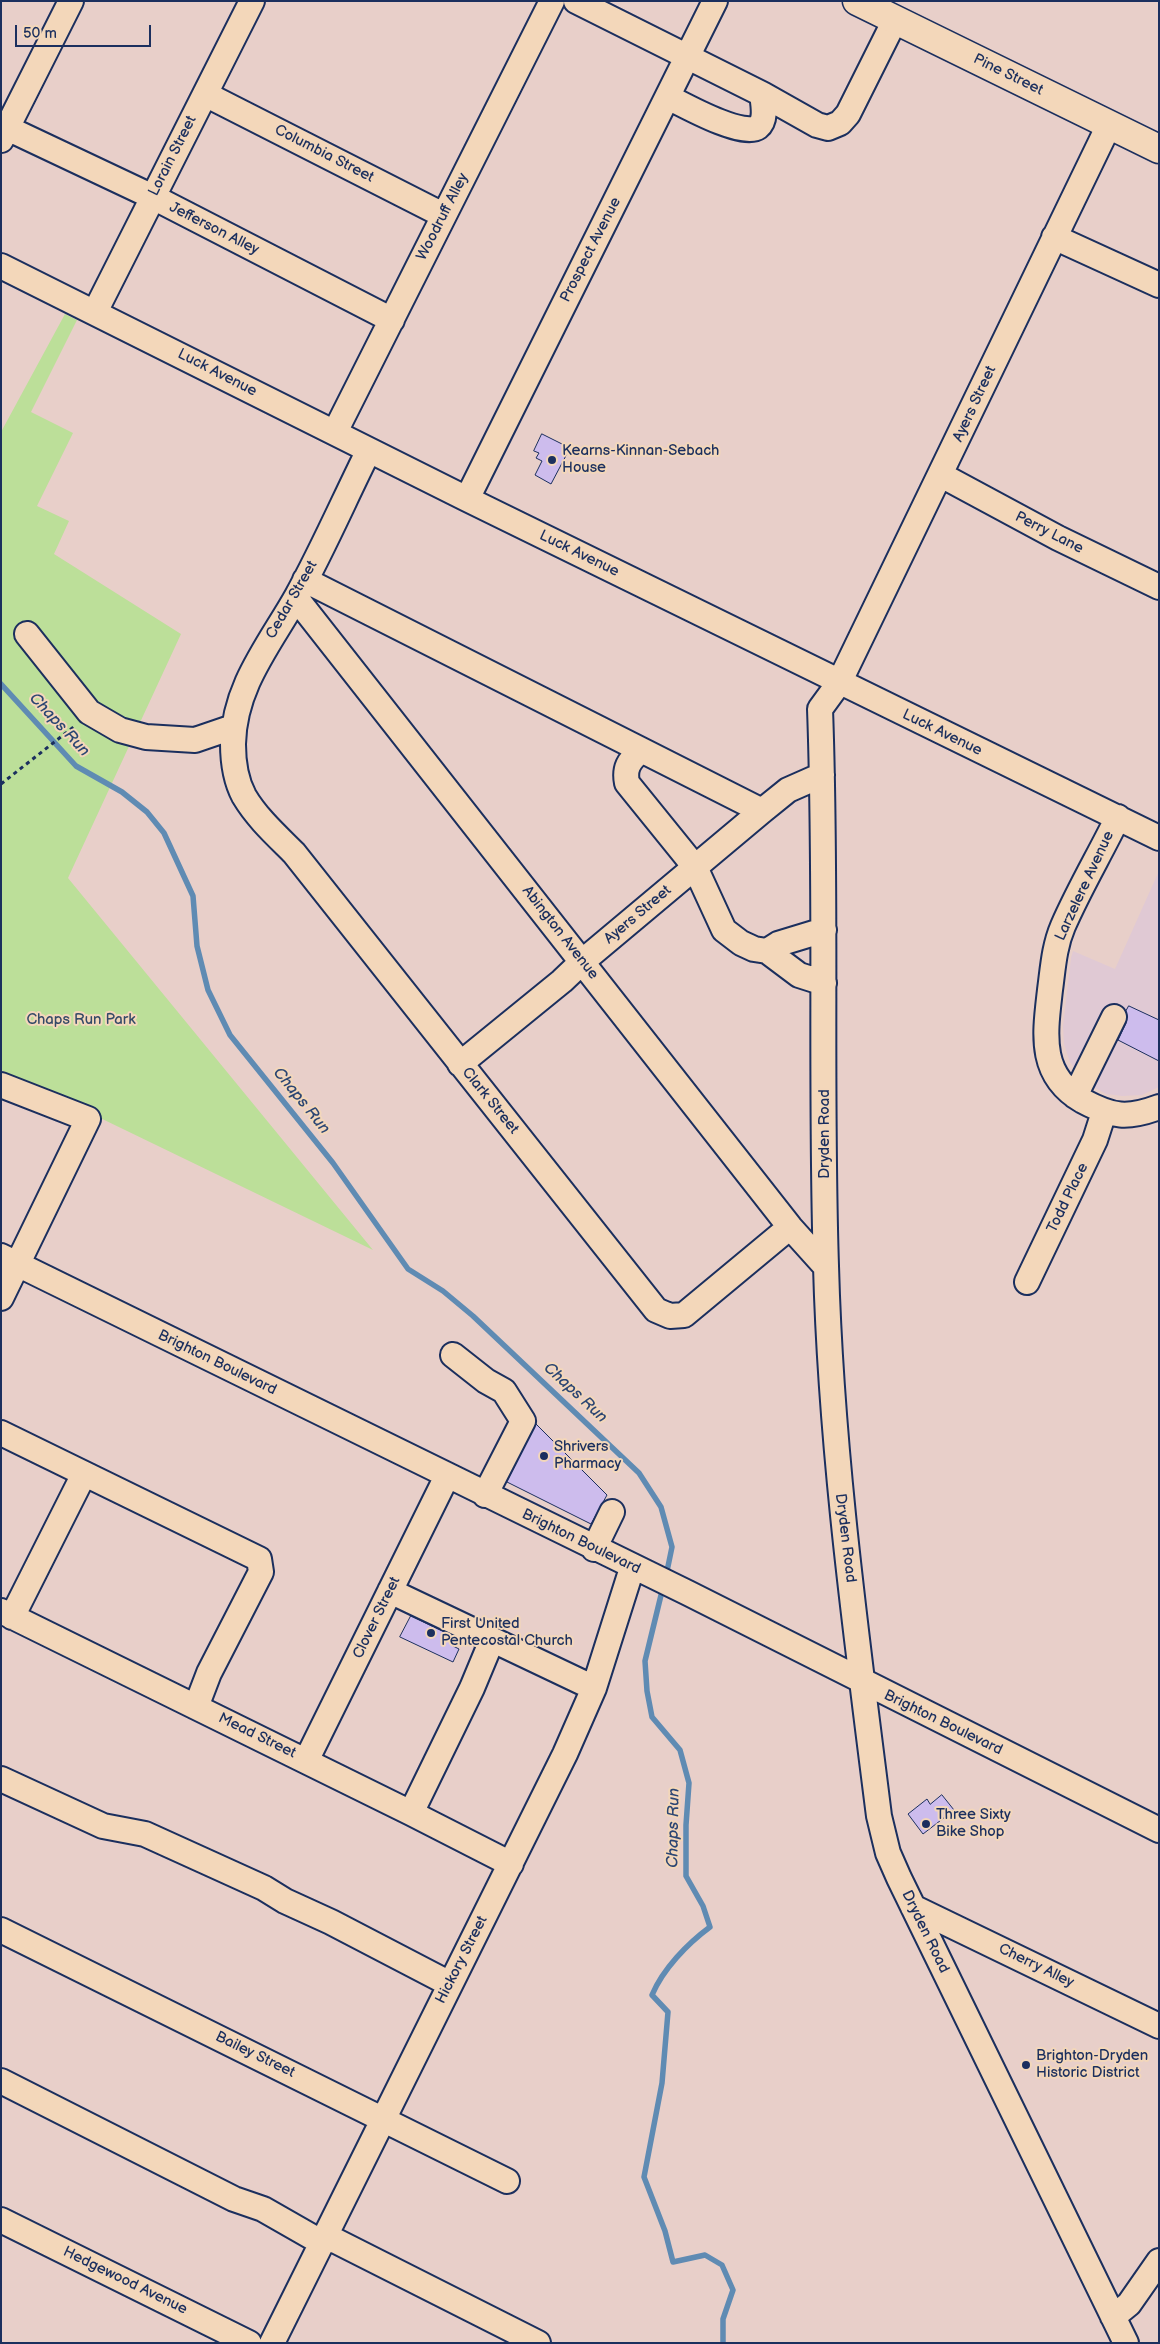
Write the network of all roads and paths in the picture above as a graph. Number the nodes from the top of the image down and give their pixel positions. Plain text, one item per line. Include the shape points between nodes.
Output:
1 (71, 1) edge
2 (252, 1) edge
3 (552, 1) edge
4 (576, 1) edge
5 (715, 1) edge
6 (857, 1) edge
7 (895, 20) junction
8 (688, 56) junction
9 (205, 94) junction
10 (762, 94) junction
11 (668, 98) junction
12 (1109, 125) junction
13 (4, 134) edge
14 (1159, 149) edge
15 (152, 197) junction
16 (443, 215) junction
17 (1054, 237) junction
18 (1, 266) edge
19 (1159, 285) edge
20 (94, 312) junction
21 (392, 320) junction
22 (335, 432) junction
23 (369, 450) junction
24 (941, 475) junction
25 (467, 499) junction
26 (1159, 587) edge
27 (300, 589) junction
28 (27, 634) dead end
29 (839, 683) junction
30 (233, 727) junction
31 (72, 729) dead end
32 (640, 751) junction
33 (233, 755) joint
34 (822, 775) junction
35 (1, 784) edge
36 (762, 811) junction
37 (1118, 817) junction
38 (1159, 838) edge
39 (695, 867) junction
40 (824, 930) junction
41 (767, 951) junction
42 (583, 961) junction
43 (824, 983) junction
44 (1114, 1017) dead end
45 (460, 1064) junction
46 (1, 1085) edge
47 (1075, 1096) junction
48 (1159, 1107) edge
49 (1104, 1112) junction
50 (790, 1227) junction
51 (9, 1260) edge
52 (826, 1267) junction
53 (1027, 1282) dead end
54 (1, 1298) edge
55 (453, 1355) dead end
56 (1, 1434) edge
57 (84, 1474) junction
58 (447, 1476) junction
59 (486, 1495) junction
60 (612, 1512) dead end
61 (594, 1549) junction
62 (641, 1572) junction
63 (390, 1591) junction
64 (7, 1614) edge
65 (492, 1640) junction
66 (862, 1682) junction
67 (594, 1688) junction
68 (196, 1707) junction
69 (306, 1761) junction
70 (1, 1779) edge
71 (411, 1813) junction
72 (1159, 1830) edge
73 (511, 1864) junction
74 (913, 1907) junction
75 (1, 1930) edge
76 (450, 1984) junction
77 (1159, 2026) edge
78 (1, 2081) edge
79 (384, 2119) junction
80 (507, 2181) dead end
81 (1, 2220) edge
82 (325, 2238) junction
83 (1159, 2261) edge
84 (1113, 2318) junction
85 (249, 2343) edge
86 (272, 2343) edge
87 (538, 2343) edge
88 (1126, 2343) edge

1 - 13 street
2 - 9 street, Lorain Street
3 - 16 street, Woodruff Alley
4 - 8 street
5 - 8 street, Prospect Avenue
6 - 7 main road, Pine Street
7 - 10 street via 848,114 840,123 828,128 817,124
7 - 12 main road, Pine Street
8 - 10 street
8 - 11 street, Prospect Avenue
9 - 15 street, Lorain Street
9 - 16 street, Columbia Street
10 - 11 street via 763,119 758,127 748,130 734,128
11 - 25 street, Prospect Avenue
12 - 14 main road, Pine Street
12 - 17 street, Ayers Street
13 - 15 street, Jefferson Alley
15 - 20 street, Lorain Street
15 - 21 street, Jefferson Alley
16 - 21 street, Woodruff Alley
17 - 19 street
17 - 24 street, Ayers Street
18 - 20 street, Luck Avenue
20 - 22 street, Luck Avenue
21 - 22 street, Woodruff Alley
22 - 23 street, Luck Avenue
23 - 25 street, Luck Avenue
23 - 27 street, Cedar Street
24 - 26 street, Perry Lane via 1058,538
24 - 29 street, Ayers Street
25 - 29 street, Luck Avenue
27 - 30 street, Cedar Street via 242,690
27 - 32 street
27 - 42 street, Abington Avenue
28 - 30 street via 89,712 120,730 146,737 194,740
29 - 34 street, Dryden Road via 820,709
29 - 37 street, Luck Avenue
30 - 33 street, Cedar Street
31 - 35 path
32 - 36 street
32 - 39 street via 630,760 625,772 627,783
33 - 45 street, Clark Street via 243,793 252,808 294,853
34 - 36 street, Ayers Street via 788,790
34 - 40 street, Dryden Road
36 - 39 street, Ayers Street
37 - 38 street, Luck Avenue
37 - 47 street, Larzelere Avenue via 1062,927 1054,951 1045,1037 1049,1060 1058,1080
39 - 41 street via 724,930 740,943
39 - 42 street, Ayers Street
40 - 41 street via 778,944
40 - 43 street, Dryden Road
41 - 43 street via 799,974
42 - 45 street, Ayers Street
42 - 50 street, Abington Avenue
43 - 52 street, Dryden Road
44 - 47 street
45 - 50 street, Clark Street via 656,1310 670,1316 684,1315
46 - 51 street via 88,1119
47 - 49 street, Larzelere Avenue
48 - 49 street, Larzelere Avenue via 1137,1115
49 - 53 street, Todd Place via 1096,1140
50 - 52 street, Abington Avenue
51 - 54 street
51 - 58 street, Brighton Boulevard
52 - 66 street, Dryden Road via 838,1484
55 - 59 street via 486,1381 504,1390 523,1421
56 - 57 street
57 - 64 street
57 - 68 street via 259,1559 261,1572 209,1673
58 - 59 street, Brighton Boulevard
58 - 63 street, Clover Street
59 - 61 street, Brighton Boulevard
60 - 61 street
61 - 62 street, Brighton Boulevard
62 - 66 street, Brighton Boulevard
62 - 67 street, Hickory Street
63 - 65 street
63 - 69 street, Clover Street
64 - 68 street, Mead Street
65 - 67 street
65 - 71 street
66 - 72 street, Brighton Boulevard
66 - 74 street, Dryden Road via 879,1816 888,1853
67 - 73 street, Hickory Street
68 - 69 street, Mead Street
69 - 71 street, Mead Street
70 - 76 street via 103,1826 146,1834 264,1888
71 - 73 street, Mead Street
73 - 76 street, Hickory Street
74 - 77 street, Cherry Alley
74 - 84 street, Dryden Road
75 - 79 street, Bailey Street
76 - 79 street, Hickory Street
78 - 82 street via 234,2199 263,2209 312,2237
79 - 80 street, Bailey Street
79 - 82 street, Hickory Street
81 - 85 street, Hedgewood Avenue
82 - 86 street, Hickory Street
82 - 87 street via 336,2240
83 - 84 street via 1129,2304
84 - 88 street, Dryden Road

